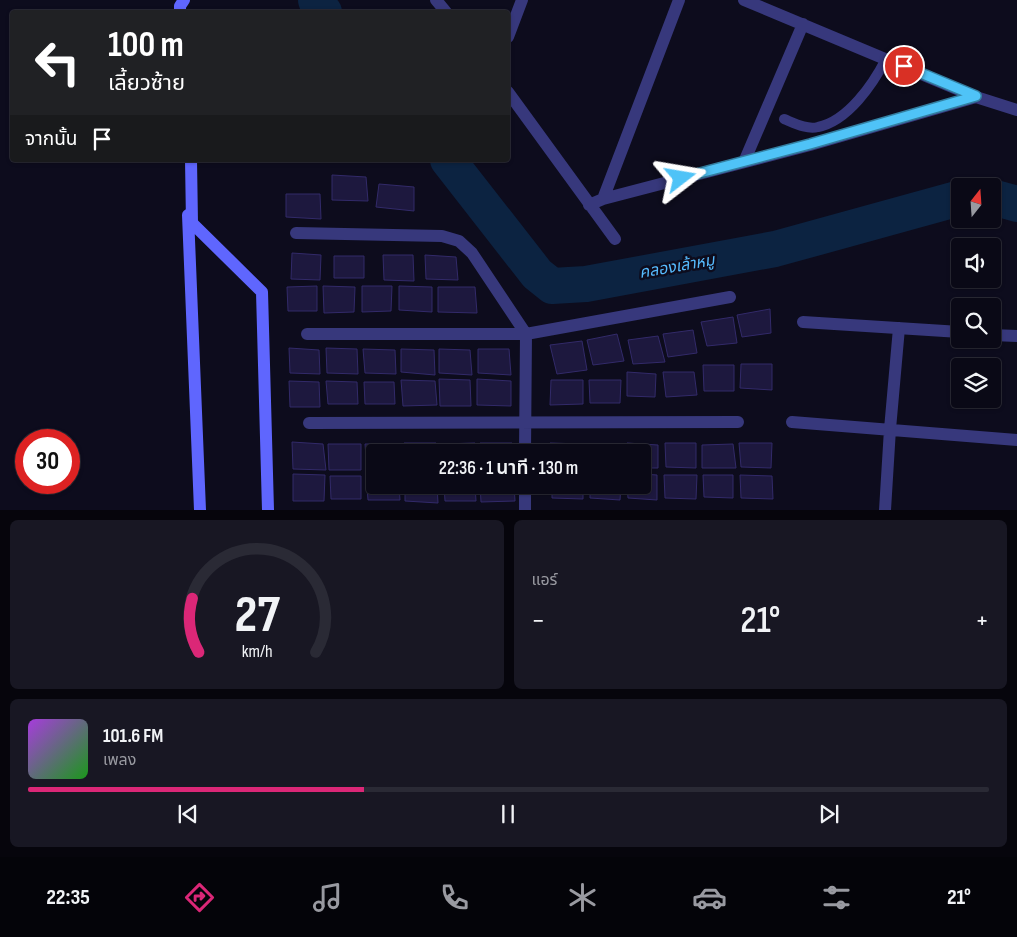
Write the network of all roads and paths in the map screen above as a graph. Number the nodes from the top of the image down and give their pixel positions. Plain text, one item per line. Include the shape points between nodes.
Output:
1 (436, 0) edge
2 (522, 0) edge
3 (679, 0) edge
4 (744, 0) edge
5 (444, 10) edge
6 (803, 24) junction
7 (510, 32) edge
8 (886, 59) junction
9 (510, 95) edge
10 (976, 96) junction
11 (1017, 110) edge
12 (784, 119) dead end
13 (186, 162) edge
14 (191, 162) edge
15 (744, 162) junction
16 (603, 199) junction
17 (590, 205) junction
18 (296, 233) dead end
19 (615, 239) dead end
20 (730, 297) dead end
21 (802, 322) dead end
22 (898, 328) junction
23 (951, 331) edge
24 (307, 334) dead end
25 (526, 334) junction
26 (1001, 335) edge
27 (1017, 336) edge
28 (525, 422) junction
29 (738, 422) dead end
30 (792, 422) dead end
31 (309, 423) dead end
32 (890, 429) junction
33 (1017, 440) edge
34 (525, 444) edge
35 (525, 494) edge
36 (200, 510) edge
37 (268, 510) edge
38 (525, 510) edge
39 (885, 510) edge

1 - 5 street
2 - 7 street
3 - 16 street
4 - 6 street
6 - 8 street
6 - 15 street
8 - 10 street
8 - 12 lane via 862,97 838,118 818,128
9 - 17 street
10 - 11 street
10 - 15 street
13 - 36 street
14 - 37 street via 192,223 262,292
15 - 16 street
16 - 17 street
17 - 19 street
18 - 25 street via 442,236 459,240 472,253
20 - 25 street
21 - 22 street
22 - 23 street
22 - 32 street
24 - 25 street
25 - 28 street
26 - 27 street
28 - 29 street
28 - 31 street
28 - 34 street
30 - 32 street
32 - 33 street
32 - 39 street
35 - 38 street

